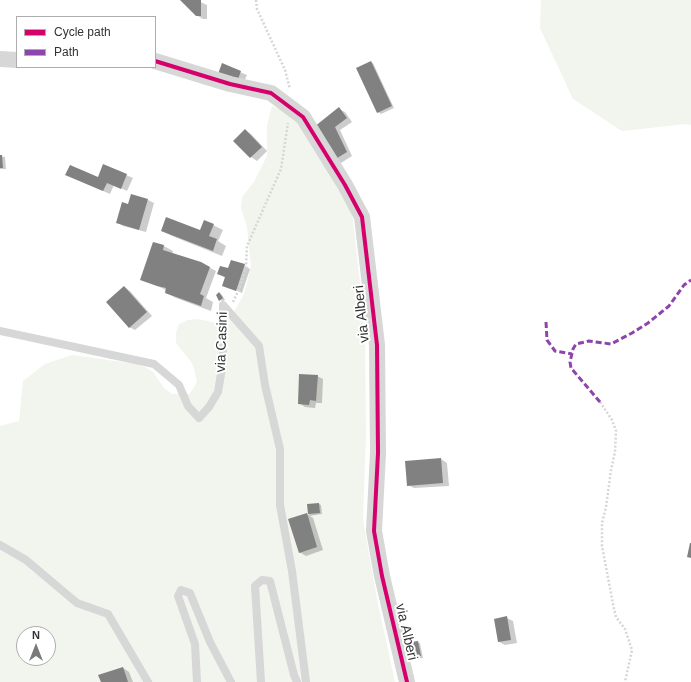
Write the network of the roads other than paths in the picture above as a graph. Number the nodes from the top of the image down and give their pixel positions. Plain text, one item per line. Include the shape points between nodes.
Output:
1 (0, 59) edge
2 (16, 60) edge
3 (156, 61) edge
4 (0, 331) edge
5 (0, 545) edge
6 (295, 678) edge
7 (148, 682) edge
8 (197, 682) edge
9 (231, 682) edge
10 (261, 682) edge
11 (306, 682) edge
12 (407, 682) edge

1 - 2 street
3 - 12 street, via Alberi via 230,84 271,93 303,117 362,217 377,345 378,453 374,530
4 - 11 lane, via Casini via 154,364 179,385 188,406 199,418 218,392 223,362 223,305 259,346 280,449 280,505 292,571
5 - 7 lane via 26,560 77,603 108,614
6 - 10 lane via 270,581 262,580 255,586
8 - 9 lane via 194,644 178,596 181,590 190,593 210,642

